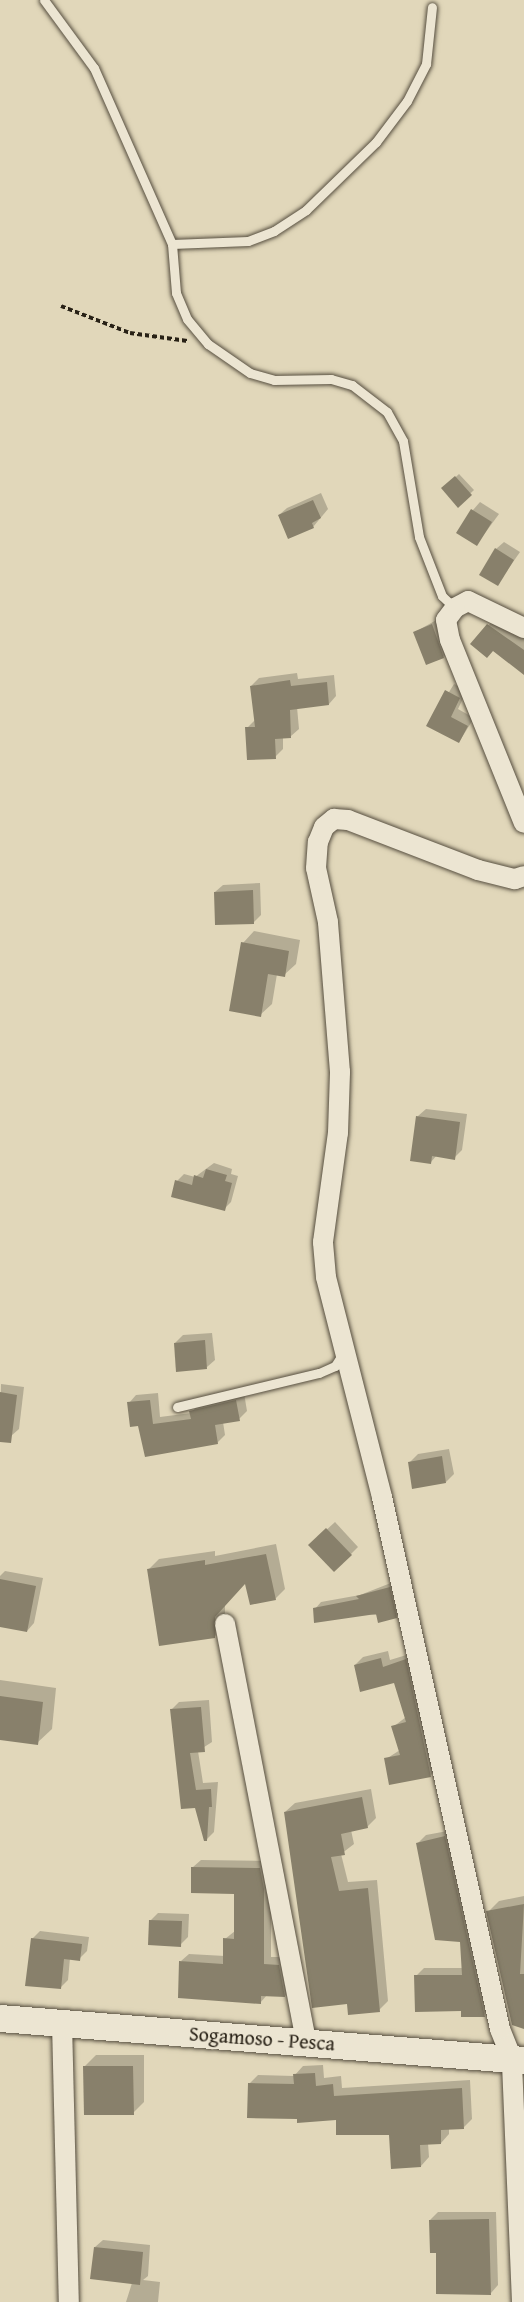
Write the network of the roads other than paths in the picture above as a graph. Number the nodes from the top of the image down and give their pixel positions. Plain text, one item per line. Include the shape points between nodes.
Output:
1 (44, 0) edge
2 (432, 7) dead end
3 (172, 244) junction
4 (455, 608) junction
5 (524, 628) edge
6 (524, 823) edge
7 (524, 876) edge
8 (346, 1349) junction
9 (177, 1407) dead end
10 (225, 1624) dead end
11 (0, 2018) edge
12 (62, 2022) junction
13 (306, 2041) junction
14 (518, 2060) edge
15 (69, 2302) edge
16 (522, 2302) edge

1 - 3 lane via 94,68
2 - 3 lane via 426,64 407,101 376,142 306,210 274,231 248,241
3 - 4 lane via 176,293 187,319 208,344 250,373 274,380 331,379 352,385 387,412 403,441 418,537 442,596
4 - 5 street via 468,601
4 - 6 street via 446,620 450,640
7 - 8 street via 509,878 478,870 348,820 334,819 324,827 318,842 316,868 328,922 340,1072 338,1133 323,1242 326,1277
8 - 9 lane via 335,1366 319,1373
8 - 14 street via 500,2029
10 - 13 street
11 - 12 main road, Sogamoso - Pesca
12 - 13 main road, Sogamoso - Pesca
12 - 15 street
13 - 14 main road, Sogamoso - Pesca
14 - 16 street

